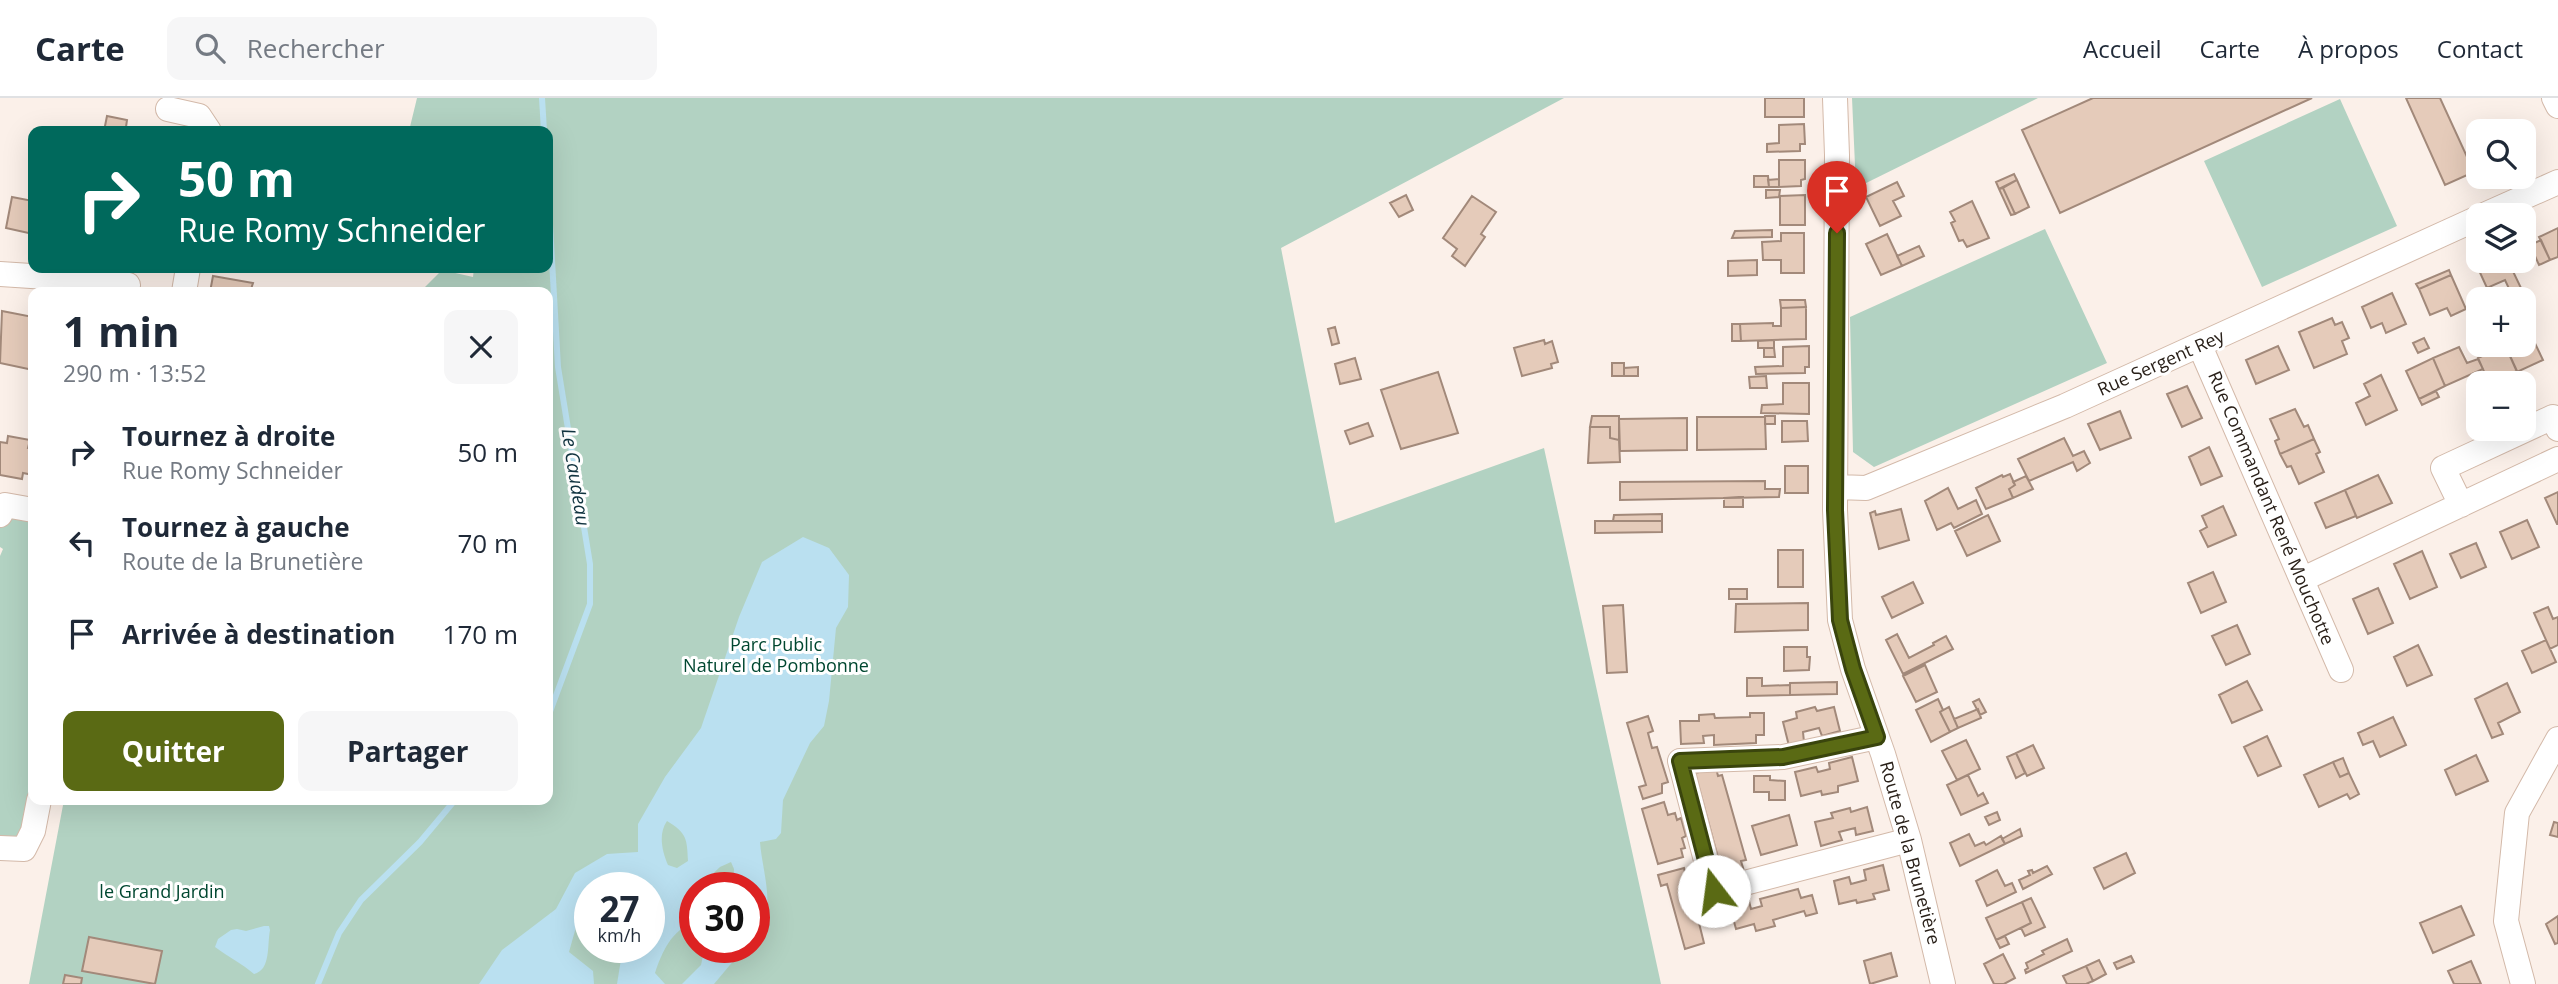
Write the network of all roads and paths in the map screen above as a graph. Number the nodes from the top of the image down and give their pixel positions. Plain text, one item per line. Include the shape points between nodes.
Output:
1 (1835, 98) edge
2 (2554, 98) edge
3 (2558, 106) edge
4 (167, 113) edge
5 (206, 126) edge
6 (2558, 183) edge
7 (2512, 203) edge
8 (2466, 224) edge
9 (0, 274) edge
10 (129, 282) edge
11 (2200, 346) junction
12 (2558, 429) edge
13 (2558, 459) edge
14 (1837, 487) junction
15 (2461, 505) junction
16 (28, 509) edge
17 (0, 515) edge
18 (2303, 579) junction
19 (2341, 670) dead end
20 (1877, 737) junction
21 (2558, 739) edge
22 (38, 805) edge
23 (1909, 840) junction
24 (0, 848) edge
25 (1943, 984) edge
26 (2523, 984) edge

1 - 14 street, Route de la Brunetière
2 - 3 street
4 - 5 street via 200,117
6 - 7 street
8 - 11 street, Rue Sergent Rey
9 - 10 street
11 - 14 street, Rue Sergent Rey via 1866,488
11 - 18 street, Rue Commandant René Mouchotte
12 - 15 street via 2553,417 2443,468
13 - 15 street
14 - 20 street, Route de la Brunetière via 1840,620
15 - 18 street
16 - 17 street via 5,505
18 - 19 street, Rue Commandant René Mouchotte
20 - 23 street, Route de la Brunetière
20 - 23 street via 1783,757 1680,761 1714,891
21 - 26 street via 2517,813 2506,921
22 - 24 street via 24,849
23 - 25 street, Route de la Brunetière

